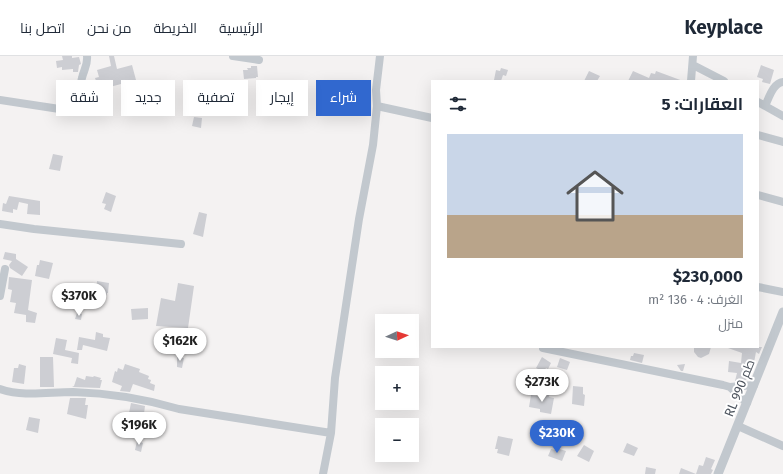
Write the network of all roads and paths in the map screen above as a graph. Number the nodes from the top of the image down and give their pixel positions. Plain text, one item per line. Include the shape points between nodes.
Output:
1 (87, 56) edge
2 (233, 56) edge
3 (380, 56) edge
4 (693, 56) edge
5 (259, 60) dead end
6 (693, 65) junction
7 (691, 80) edge
8 (722, 80) edge
9 (783, 82) edge
10 (0, 100) edge
11 (762, 104) edge
12 (377, 106) junction
13 (783, 116) edge
14 (431, 118) edge
15 (759, 135) edge
16 (783, 142) edge
17 (759, 196) edge
18 (783, 202) edge
19 (0, 224) edge
20 (181, 244) dead end
21 (5, 269) dead end
22 (759, 287) edge
23 (783, 292) edge
24 (0, 296) edge
25 (783, 312) edge
26 (543, 348) dead end
27 (754, 385) junction
28 (730, 387) junction
29 (0, 389) edge
30 (747, 403) junction
31 (738, 426) junction
32 (332, 433) junction
33 (783, 446) edge
34 (323, 474) edge
35 (718, 474) edge

1 - 10 street via 87,66 81,80 81,98 79,105 74,109
2 - 5 street
3 - 12 street
4 - 6 street
6 - 7 street
6 - 8 street
9 - 11 street via 775,85
11 - 13 street
12 - 14 street
12 - 32 street via 335,378
15 - 16 street
17 - 18 street
19 - 20 street
21 - 24 street
22 - 23 street
25 - 27 street, RL طم 990
26 - 28 street
27 - 28 street
27 - 30 street, RL طم 990
28 - 30 street
29 - 32 street via 27,394 73,392 109,395 155,402 179,409
30 - 31 street, RL طم 990
31 - 33 street
31 - 35 street, RL طم 990
32 - 34 street

